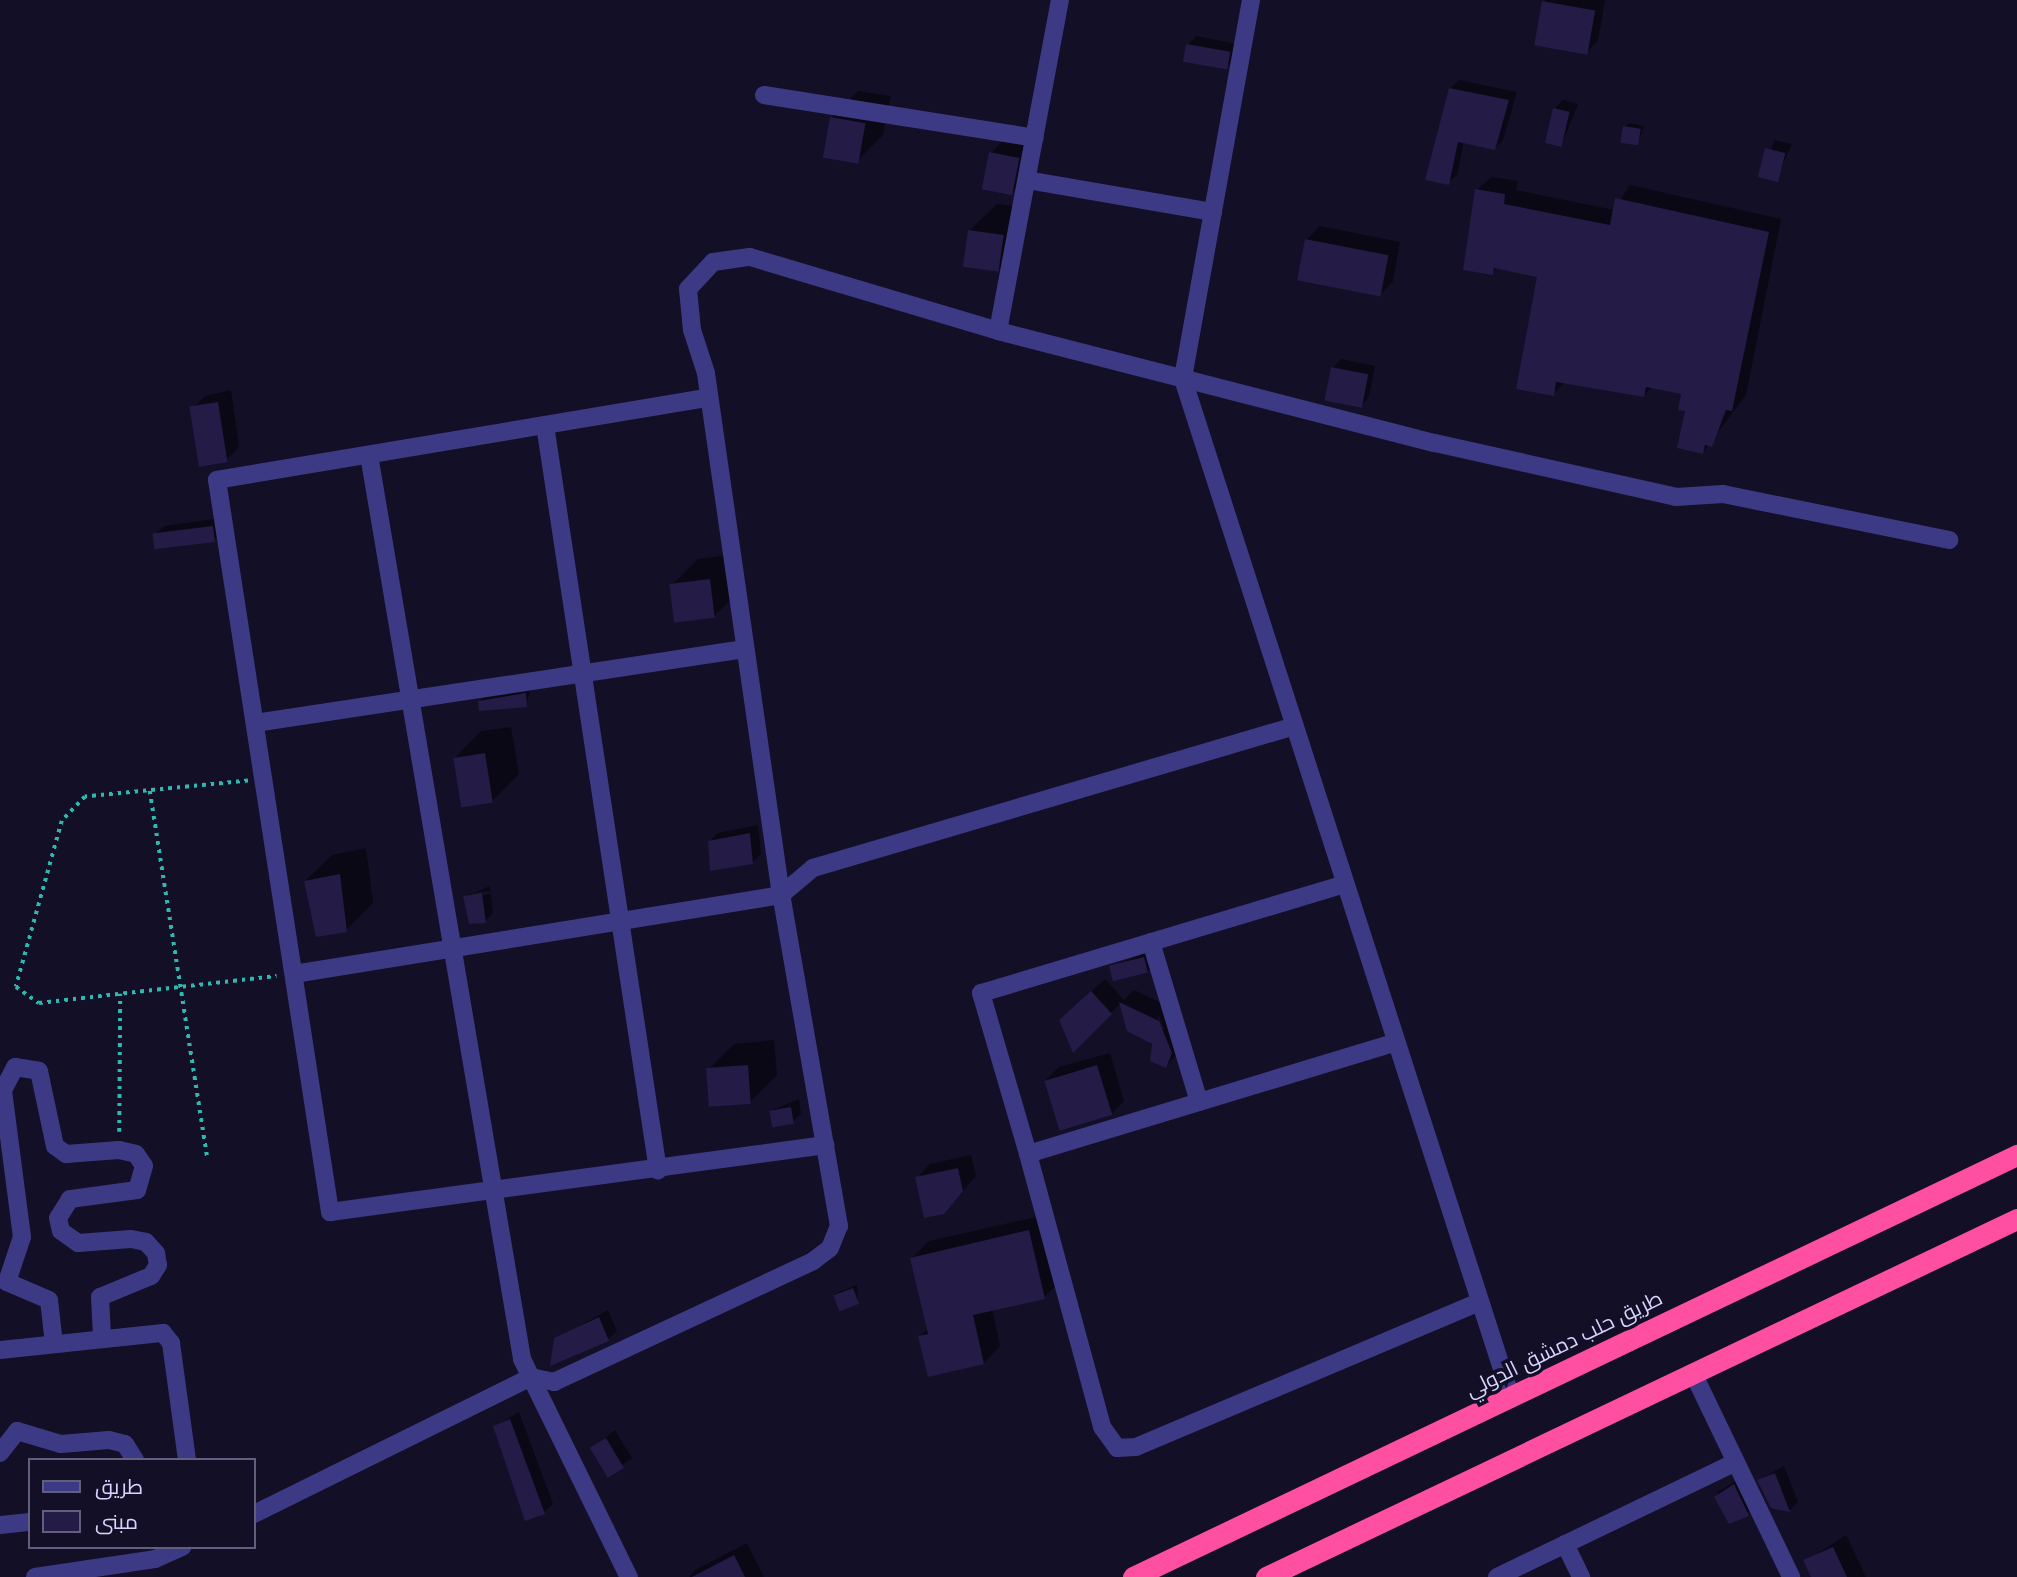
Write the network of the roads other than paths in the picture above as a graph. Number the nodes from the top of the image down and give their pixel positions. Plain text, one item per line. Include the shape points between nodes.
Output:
1 (1060, 0) edge
2 (1251, 0) edge
3 (764, 95) dead end
4 (1035, 138) junction
5 (1027, 180) junction
6 (1213, 212) junction
7 (998, 331) junction
8 (1183, 379) junction
9 (706, 398) junction
10 (545, 425) junction
11 (369, 454) junction
12 (1949, 540) dead end
13 (744, 649) junction
14 (582, 673) junction
15 (411, 700) junction
16 (255, 723) junction
17 (1294, 726) junction
18 (1345, 884) junction
19 (781, 895) junction
20 (620, 922) junction
21 (1151, 942) junction
22 (453, 949) junction
23 (294, 974) junction
24 (1396, 1042) junction
25 (1199, 1102) junction
26 (825, 1145) junction
27 (1028, 1154) junction
28 (2017, 1155) edge
29 (658, 1170) junction
30 (494, 1192) junction
31 (2017, 1219) edge
32 (1480, 1302) junction
33 (102, 1337) junction
34 (54, 1344) junction
35 (0, 1350) edge
36 (1694, 1375) junction
37 (531, 1377) junction
38 (1511, 1396) junction
39 (0, 1453) edge
40 (134, 1458) edge
41 (187, 1458) edge
42 (1736, 1462) junction
43 (256, 1513) edge
44 (28, 1522) edge
45 (0, 1525) edge
46 (1565, 1545) junction
47 (178, 1549) edge
48 (35, 1577) edge
49 (629, 1577) edge
50 (1133, 1577) edge
51 (1266, 1577) edge
52 (1497, 1577) edge
53 (1581, 1577) edge
54 (1791, 1577) edge

1 - 4 street
2 - 6 street
3 - 4 street
4 - 5 street
5 - 6 street
5 - 7 street
6 - 8 street
7 - 8 street
7 - 9 street via 750,257 713,262 688,289
8 - 12 street via 1676,497 1723,494
8 - 17 street
9 - 10 street
9 - 13 street
10 - 11 street
10 - 14 street
11 - 15 street
11 - 16 street via 218,480
13 - 14 street
13 - 19 street
14 - 15 street
14 - 20 street
15 - 16 street
15 - 22 street
16 - 23 street
17 - 18 street
17 - 19 street via 813,868
18 - 21 street
18 - 24 street
19 - 20 street
19 - 26 street
20 - 22 street
20 - 29 street
21 - 25 street
21 - 27 street via 981,993
22 - 23 street
22 - 30 street
23 - 30 street via 330,1212
24 - 25 street
24 - 32 street
25 - 27 street
26 - 29 street
26 - 37 street via 839,1226 830,1248 554,1382
27 - 32 street via 1102,1427 1117,1448 1136,1447
28 - 38 highway, طريق حلب دمشق الدولي
29 - 30 street
30 - 37 street via 522,1359
31 - 36 highway
32 - 38 street
33 - 34 street
33 - 34 street via 100,1297 150,1276 158,1265 156,1253 146,1241 131,1239 78,1243 61,1231 58,1218 70,1199 138,1190 145,1166 136,1154 119,1150 66,1154 55,1146 39,1071 27,1066 8,1072 3,1090 22,1237 7,1282 49,1300
33 - 41 street via 152,1331 171,1343
34 - 35 street
36 - 42 street
36 - 51 highway
37 - 43 street
37 - 49 street
38 - 50 highway, طريق حلب دمشق الدولي
39 - 40 street via 17,1431 61,1444 109,1440 125,1444
42 - 46 street
42 - 54 street
44 - 45 street
46 - 52 street
46 - 53 street
47 - 48 street via 155,1559

